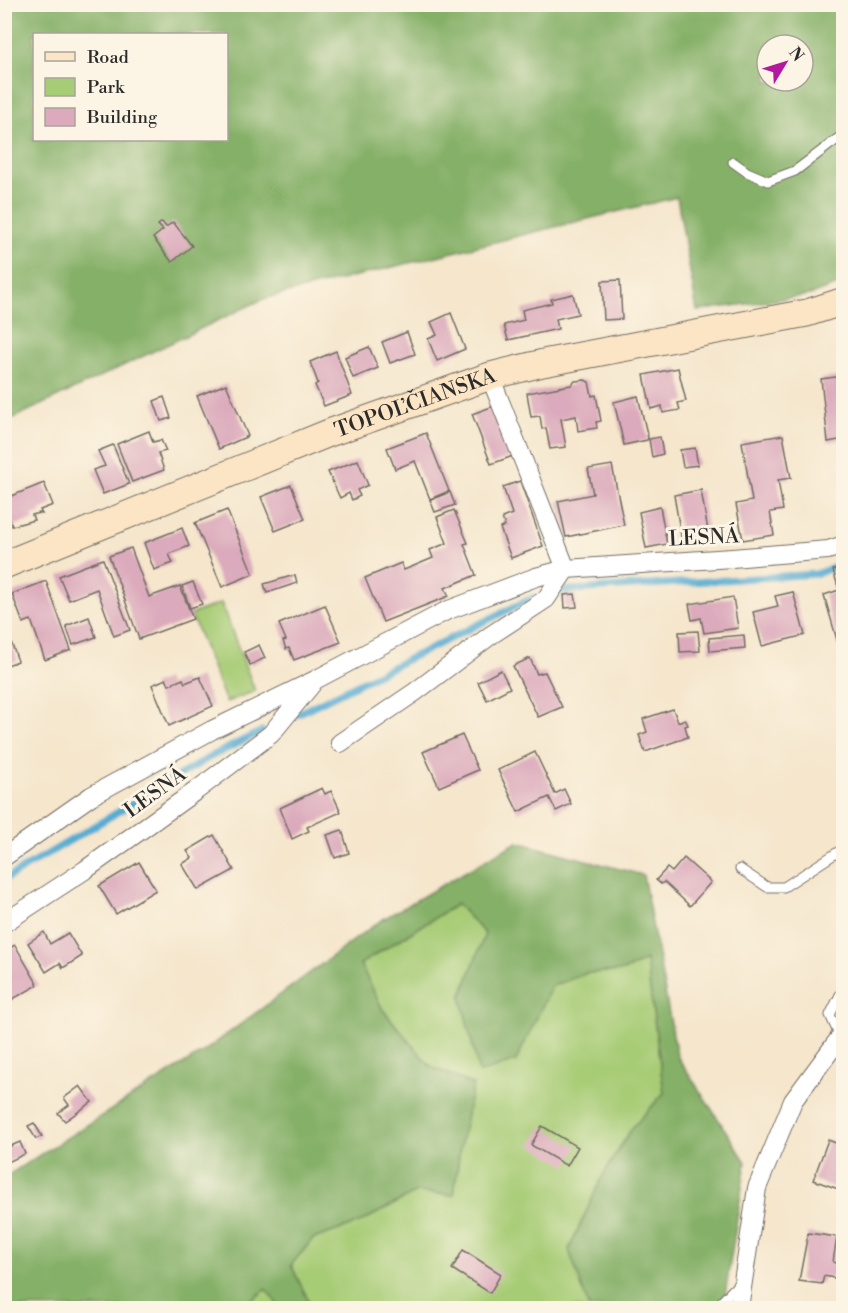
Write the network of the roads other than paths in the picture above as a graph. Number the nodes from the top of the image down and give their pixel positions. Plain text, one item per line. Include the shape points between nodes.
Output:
1 (843, 134) edge
2 (734, 162) dead end
3 (843, 301) edge
4 (490, 376) junction
5 (843, 545) edge
6 (4, 565) edge
7 (566, 569) junction
8 (315, 680) junction
9 (340, 743) dead end
10 (843, 848) edge
11 (4, 857) edge
12 (740, 869) dead end
13 (4, 923) edge
14 (843, 987) edge
15 (842, 1034) edge
16 (743, 1279) junction
17 (719, 1308) edge
18 (739, 1308) edge

1 - 2 lane via 795,171 768,181
3 - 4 main road, TOPOĽČIANSKA via 807,313
4 - 6 main road, TOPOĽČIANSKA via 329,433
4 - 7 street
5 - 7 street, LESNÁ via 828,550 743,558
7 - 8 street, LESNÁ via 446,611
7 - 9 street via 546,599
8 - 11 street, LESNÁ via 91,796
8 - 13 street, LESNÁ via 271,734 104,856
10 - 12 lane via 784,887 767,887
14 - 15 lane via 830,1015
15 - 16 street via 793,1101 757,1188
16 - 17 lane
16 - 18 street

